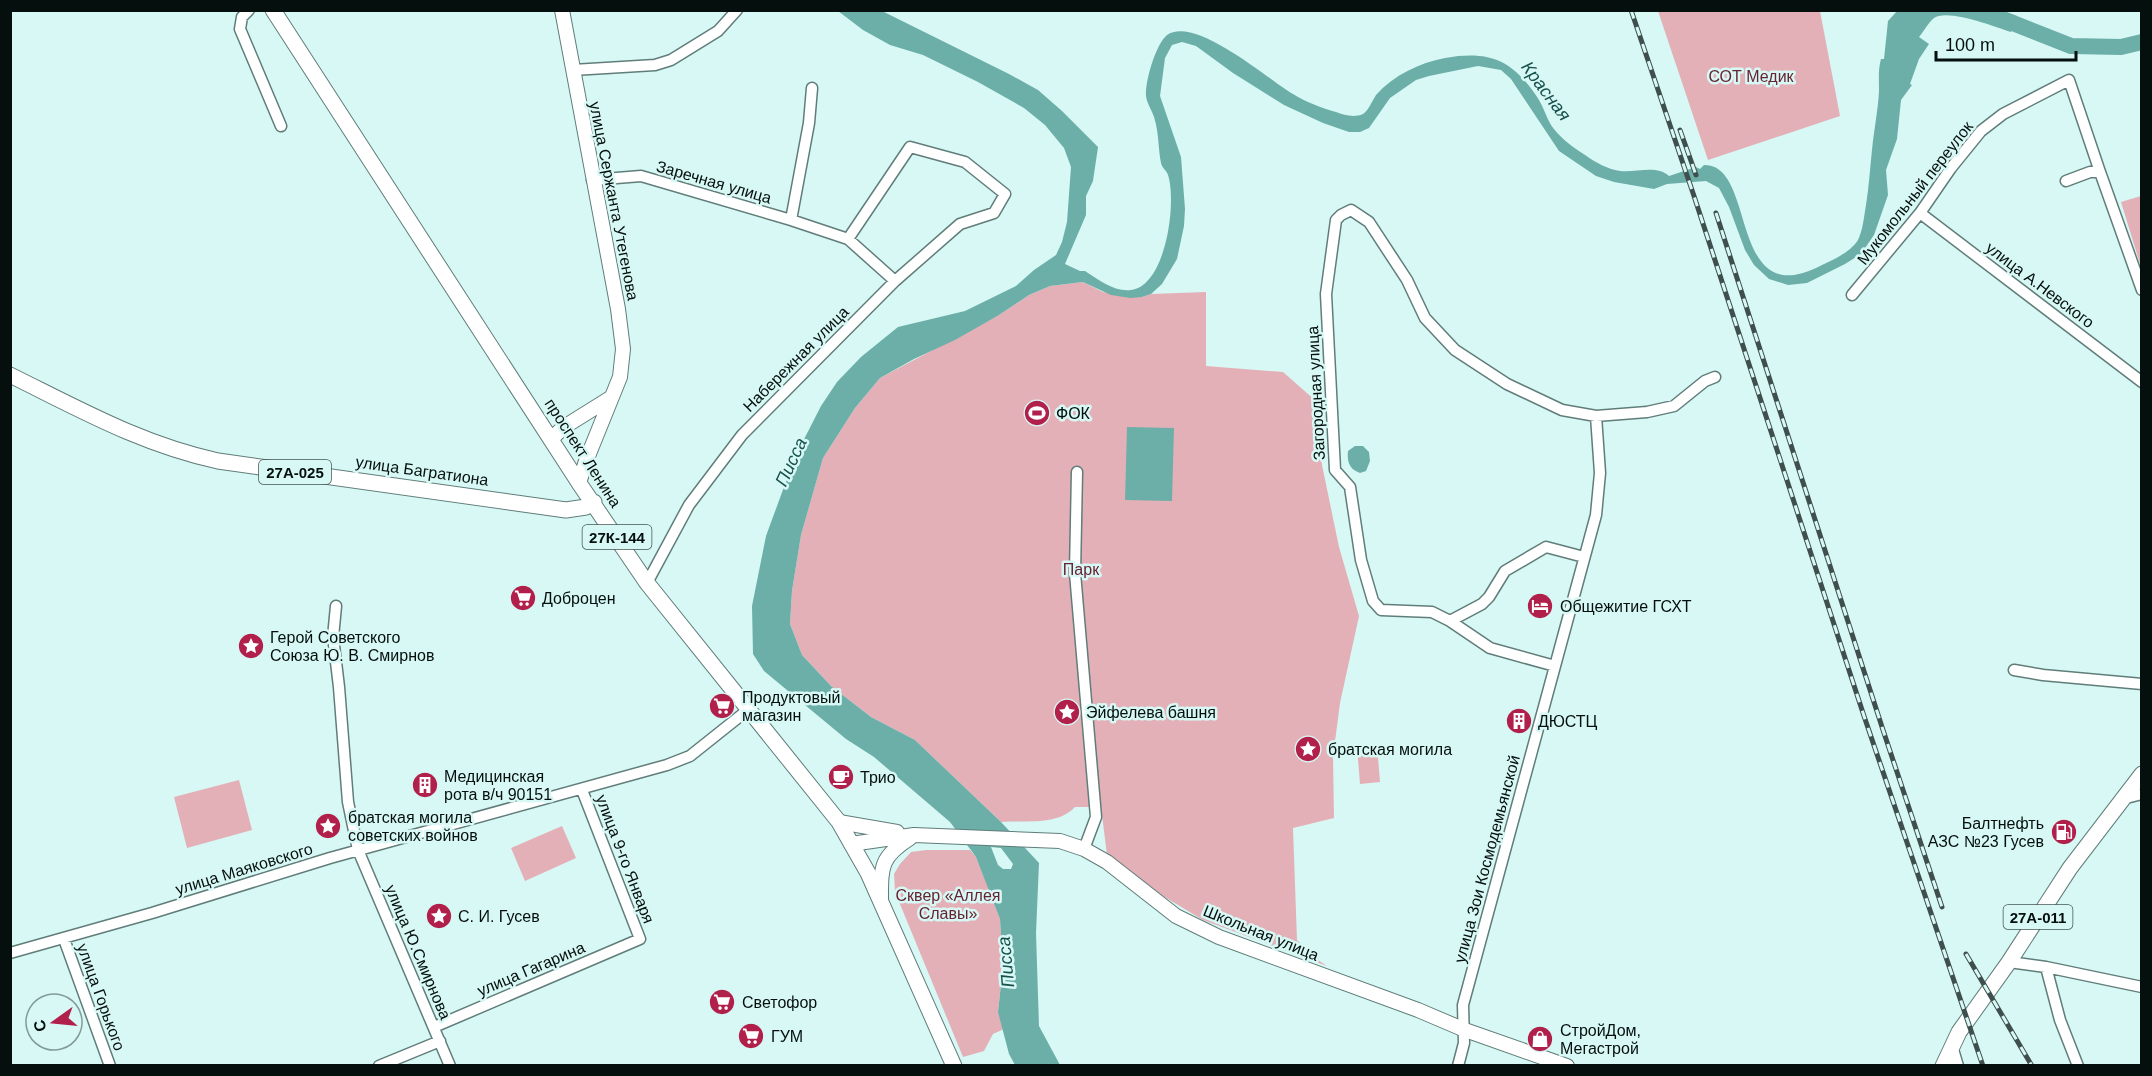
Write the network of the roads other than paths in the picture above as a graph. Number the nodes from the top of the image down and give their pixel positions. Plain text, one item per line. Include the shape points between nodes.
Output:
1 (249, 10) edge
2 (273, 10) edge
3 (562, 10) edge
4 (737, 10) edge
5 (573, 70) junction
6 (812, 88) dead end
7 (281, 126) dead end
8 (2100, 172) junction
9 (592, 180) junction
10 (2066, 181) dead end
11 (1920, 213) junction
12 (791, 220) junction
13 (848, 239) junction
14 (895, 281) junction
15 (2142, 290) edge
16 (1852, 296) dead end
17 (10, 375) edge
18 (1714, 377) dead end
19 (2142, 382) edge
20 (612, 397) junction
21 (1596, 416) junction
22 (551, 439) junction
23 (1077, 472) dead end
24 (579, 483) junction
25 (594, 502) junction
26 (1584, 557) junction
27 (647, 583) junction
28 (336, 606) dead end
29 (1450, 621) junction
30 (1555, 666) junction
31 (2014, 669) dead end
32 (2142, 684) edge
33 (750, 709) junction
34 (2142, 774) edge
35 (582, 789) junction
36 (2142, 794) edge
37 (2122, 799) junction
38 (839, 822) junction
39 (914, 835) junction
40 (851, 844) junction
41 (1084, 849) junction
42 (358, 850) junction
43 (880, 901) junction
44 (64, 939) junction
45 (640, 939) joint
46 (10, 953) edge
47 (2009, 962) junction
48 (2046, 967) junction
49 (2142, 987) edge
50 (434, 1027) junction
51 (1465, 1030) junction
52 (440, 1041) junction
53 (1952, 1045) junction
54 (110, 1065) edge
55 (379, 1065) edge
56 (450, 1065) edge
57 (954, 1065) edge
58 (1458, 1065) edge
59 (1568, 1065) edge
60 (1943, 1065) edge
61 (1958, 1065) edge
62 (2078, 1065) edge

1 - 7 street via 242,17 240,29
2 - 22 main road, проспект Ленина / 27К-144
3 - 5 main road, улица Сержанта Утегенова
4 - 5 street via 718,31 671,60 655,65
5 - 9 main road, улица Сержанта Утегенова
6 - 12 street, Заречная улица
8 - 10 street
8 - 11 street, Мукомольный переулок via 2068,80 2004,114 1981,131
8 - 15 street
9 - 12 street, Заречная улица via 641,176
9 - 20 main road, улица Сержанта Утегенова via 623,349 620,376
11 - 16 street, Мукомольный переулок
11 - 19 street, улица А.Невского
12 - 13 street, Заречная улица
13 - 14 street, Заречная улица
13 - 14 street, Набережная улица via 910,147 965,162 1005,195 994,213 960,224
14 - 27 street, Набережная улица via 742,435 690,505
17 - 25 main road, улица Багратиона / 27А-025 via 129,434 219,461 566,510
18 - 21 street via 1674,406
20 - 22 main road
20 - 24 main road, улица Сержанта Утегенова
21 - 26 street, улица Зои Космодемьянской via 1600,473 1596,515
21 - 29 street, Загородная улица via 1552,406 1507,384 1455,350 1425,318 1407,280 1370,222 1352,210 1336,220 1326,294 1335,470 1350,487 1361,560 1373,601 1381,610 1432,612
22 - 24 main road, проспект Ленина / 27К-144
23 - 41 street via 1075,573 1096,817
24 - 25 main road, проспект Ленина / 27К-144
25 - 27 main road, проспект Ленина / 27К-144
26 - 29 street via 1546,547 1505,571 1482,604
26 - 30 street, улица Зои Космодемьянской
27 - 33 main road, проспект Ленина / 27К-144
28 - 42 street, улица Ю.Смирнова via 333,637 348,802
29 - 30 street via 1490,648
30 - 51 street, улица Зои Космодемьянской via 1463,1005
31 - 32 street
33 - 35 street, улица Маяковского via 690,756
33 - 38 main road, проспект Ленина / 27К-144
34 - 37 main road, 27А-011
35 - 42 street, улица Маяковского
35 - 45 street, улица 9-го Января
36 - 37 street
37 - 47 main road, 27А-011 via 2070,868
38 - 39 main road, Школьная улица
38 - 40 main road, проспект Ленина / 27К-144
39 - 40 main road, Школьная улица
39 - 41 main road, Школьная улица via 1032,838
39 - 43 main road via 887,857 881,872
40 - 43 main road, проспект Ленина / 27К-144
41 - 51 main road, Школьная улица via 1107,862 1176,916 1219,937
42 - 44 street, улица Маяковского
42 - 50 street, улица Ю.Смирнова
43 - 57 main road, проспект Ленина / 27К-144
44 - 46 street, улица Маяковского
44 - 54 street, улица Горького
45 - 50 street, улица Гагарина
47 - 48 street
47 - 53 main road, 27А-011
48 - 49 street
48 - 62 street via 2060,1020
50 - 52 street, улица Ю.Смирнова
51 - 58 street, улица Зои Космодемьянской
51 - 59 main road, Школьная улица
52 - 55 street
52 - 56 street, улица Ю.Смирнова
53 - 60 main road, 27А-011
53 - 61 street

